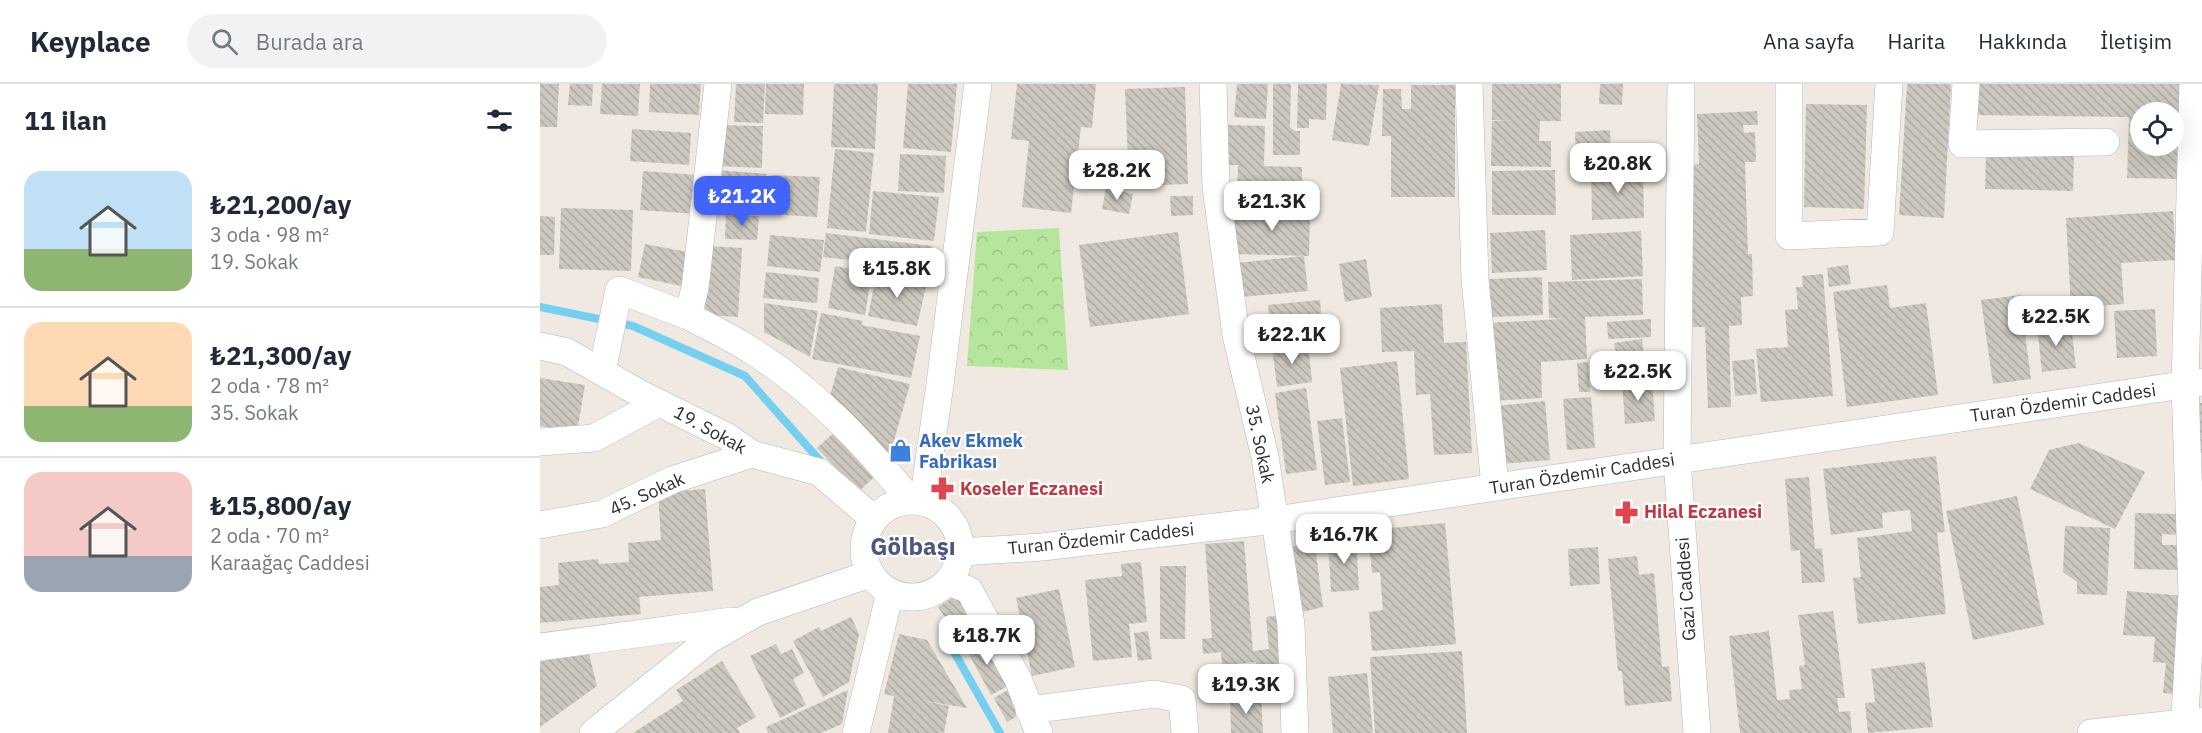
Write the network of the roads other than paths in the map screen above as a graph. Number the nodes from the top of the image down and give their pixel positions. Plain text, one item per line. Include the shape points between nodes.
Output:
1 (718, 84) edge
2 (978, 84) edge
3 (1214, 84) edge
4 (1469, 84) edge
5 (1681, 84) edge
6 (1789, 84) edge
7 (1889, 84) edge
8 (1966, 84) edge
9 (2193, 84) edge
10 (2106, 142) dead end
11 (688, 316) junction
12 (540, 346) edge
13 (602, 372) junction
14 (2193, 383) edge
15 (659, 403) junction
16 (540, 442) edge
17 (752, 454) junction
18 (1677, 460) junction
19 (1495, 488) junction
20 (916, 501) junction
21 (874, 519) junction
22 (1275, 520) junction
23 (2196, 523) edge
24 (540, 525) edge
25 (961, 552) junction
26 (870, 574) junction
27 (948, 582) junction
28 (890, 593) junction
29 (745, 620) junction
30 (540, 647) edge
31 (1034, 722) edge
32 (2190, 726) edge
33 (593, 733) edge
34 (856, 733) edge
35 (1185, 733) edge
36 (1295, 733) edge
37 (1697, 733) edge
38 (2091, 733) edge

1 - 11 street via 695,288
2 - 20 street via 940,384
3 - 22 street, 35. Sokak via 1216,187 1236,336 1265,457
4 - 19 street via 1475,279
5 - 18 street, Gazi Caddesi
6 - 7 street via 1789,236 1880,232
8 - 10 street via 1962,144
9 - 14 street
11 - 13 street via 619,290
11 - 20 street via 750,350 814,398
12 - 13 street, 19. Sokak via 567,352
13 - 15 street, 19. Sokak
14 - 18 street, Turan Özdemir Caddesi
14 - 23 street
15 - 16 street via 594,438
15 - 17 street, 19. Sokak via 726,436
17 - 21 street, 19. Sokak via 819,472
17 - 24 street, 45. Sokak via 672,480 602,514
18 - 19 street, Turan Özdemir Caddesi
18 - 37 street, Gazi Caddesi
19 - 22 street, Turan Özdemir Caddesi
20 - 21 street via 896,503
20 - 25 street via 939,508 951,520 959,535
21 - 26 street via 864,546
22 - 25 street, Turan Özdemir Caddesi via 1042,547
22 - 36 street, 35. Sokak via 1291,625
23 - 32 street
25 - 27 street
26 - 28 street
26 - 29 street via 758,612
27 - 28 street via 931,594 911,598
27 - 31 street via 969,590 1018,679
28 - 34 street
29 - 30 street
29 - 33 street via 709,640
31 - 35 street via 1154,694 1182,699
32 - 38 street

